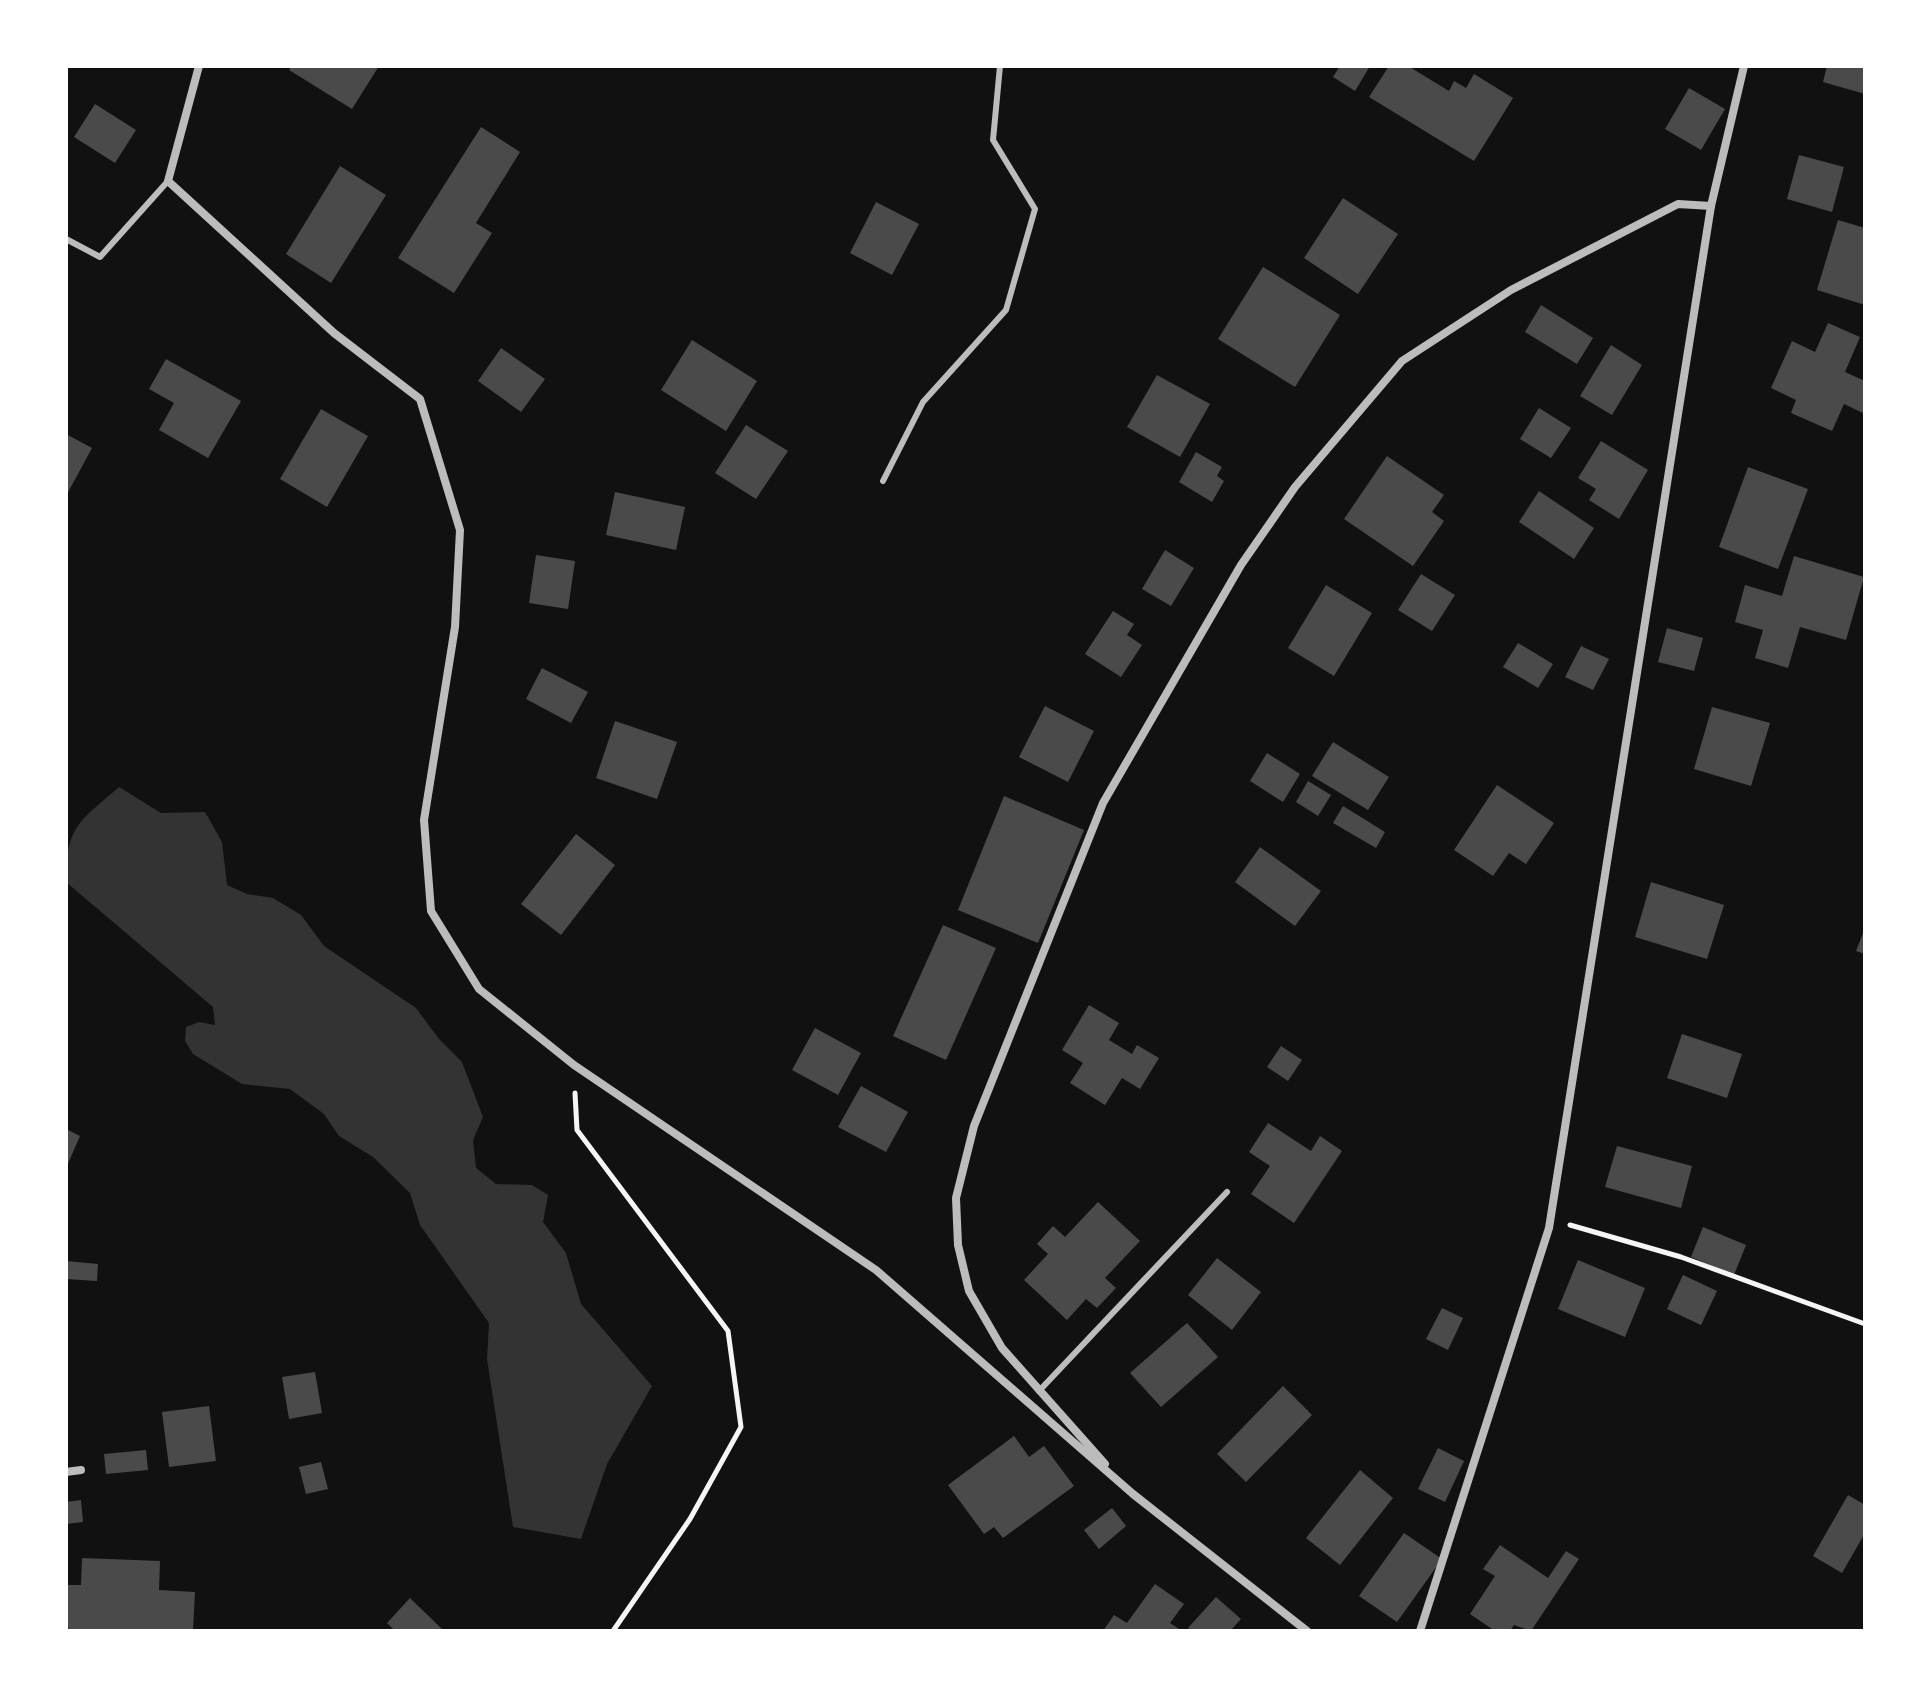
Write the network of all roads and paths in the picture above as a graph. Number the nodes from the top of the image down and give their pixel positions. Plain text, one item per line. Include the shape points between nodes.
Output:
1 (199, 66) edge
2 (1000, 66) edge
3 (1744, 66) edge
4 (168, 181) junction
5 (1711, 206) junction
6 (66, 239) edge
7 (883, 481) dead end
8 (574, 1065) junction
9 (1227, 1192) dead end
10 (1550, 1220) junction
11 (1865, 1324) edge
12 (1039, 1391) junction
13 (81, 1470) dead end
14 (66, 1472) edge
15 (1133, 1494) junction
16 (613, 1631) edge
17 (1307, 1631) edge
18 (1420, 1631) edge

1 - 4 street
2 - 7 lane via 993,140 1035,209 1006,310 923,402
3 - 5 street
4 - 6 lane via 100,257
4 - 8 street via 334,333 420,399 460,530 455,627 424,820 431,911 479,989
5 - 10 street
5 - 12 street via 1678,204 1511,290 1402,361 1295,487 1241,565 1103,803 974,1126 956,1198 958,1245 969,1291 1002,1348
8 - 15 street via 876,1270
8 - 16 path via 577,1130 728,1331 741,1427 690,1519
9 - 12 lane
10 - 11 path via 1681,1257
10 - 18 street
12 - 15 street
13 - 14 street
15 - 17 street

